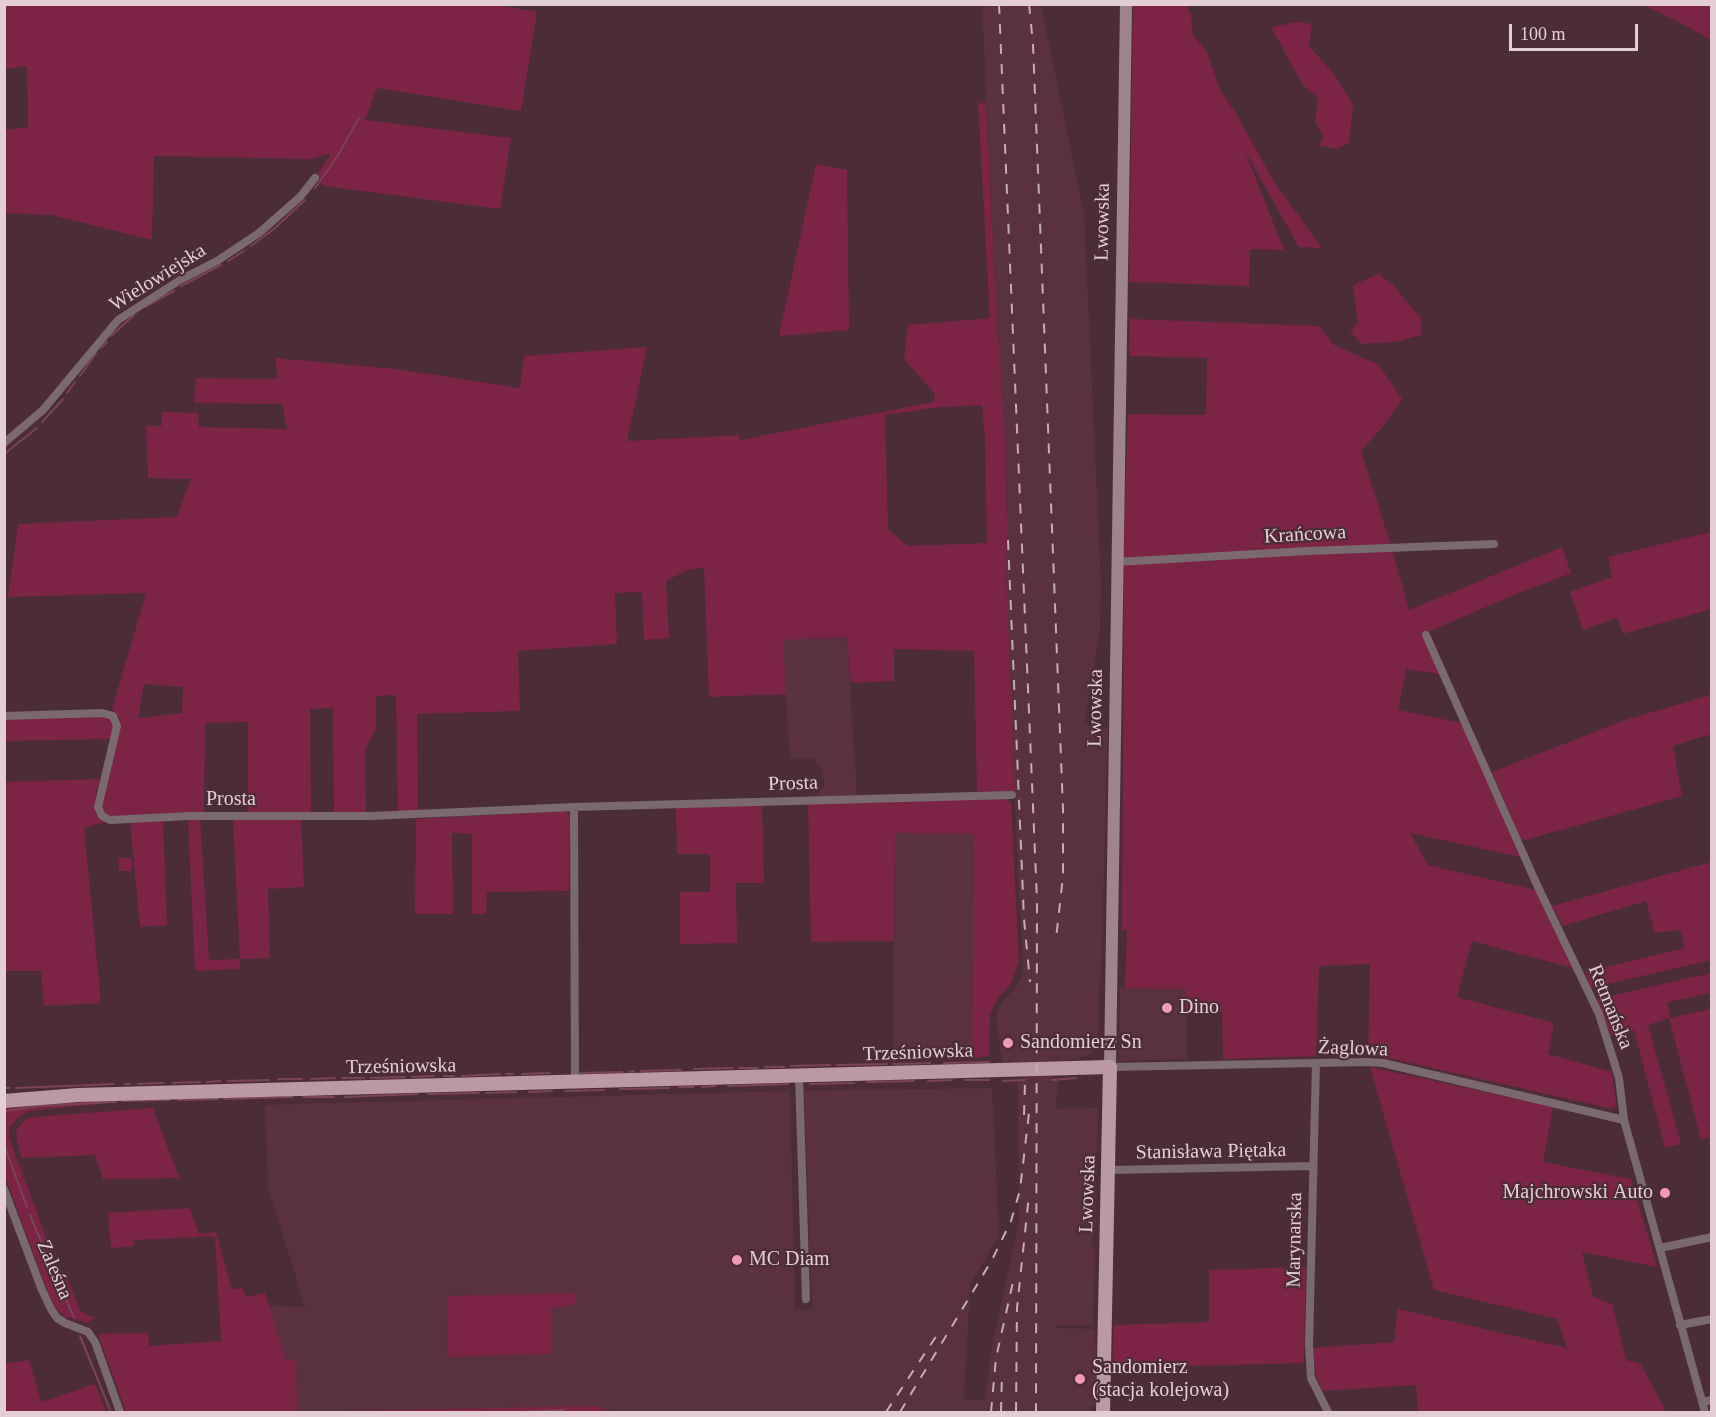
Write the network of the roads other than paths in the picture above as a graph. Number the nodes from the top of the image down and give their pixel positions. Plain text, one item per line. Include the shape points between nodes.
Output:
1 (1126, 4) edge
2 (315, 178) dead end
3 (4, 443) edge
4 (1494, 544) dead end
5 (1117, 562) junction
6 (1426, 635) dead end
7 (4, 716) edge
8 (1012, 795) dead end
9 (574, 807) junction
10 (1316, 1063) junction
11 (1110, 1067) junction
12 (799, 1076) junction
13 (575, 1082) junction
14 (4, 1101) edge
15 (1624, 1119) junction
16 (1313, 1166) junction
17 (1109, 1170) junction
18 (4, 1189) edge
19 (1712, 1237) edge
20 (1660, 1248) junction
21 (806, 1299) dead end
22 (1712, 1319) edge
23 (1680, 1325) junction
24 (1712, 1400) edge
25 (1702, 1402) junction
26 (120, 1413) edge
27 (1103, 1413) edge
28 (1328, 1413) edge
29 (1705, 1413) edge

1 - 5 main road, Lwowska
2 - 3 street, Wielowiejska via 300,197 259,233 118,320 43,410
4 - 5 street, Krańcowa
5 - 11 main road, Lwowska
6 - 15 street, Retmańska via 1599,1014 1619,1078
7 - 9 street, Prosta via 113,716 117,726 98,807 102,816 110,820 370,816
8 - 9 street, Prosta
9 - 13 street
10 - 11 street, Żaglowa
10 - 15 street, Żaglowa via 1383,1063
10 - 16 street, Marynarska
11 - 12 main road, Trześniowska
11 - 17 main road, Lwowska
12 - 13 main road, Trześniowska
12 - 21 street
13 - 14 main road, Trześniowska via 90,1094
15 - 20 street, Retmańska
16 - 17 street, Stanisława Piętaka
16 - 28 street, Marynarska via 1309,1356 1311,1378
17 - 27 main road, Lwowska
18 - 26 street, Zaleśna via 51,1309 65,1323 88,1332 95,1342
19 - 20 street
20 - 23 street, Retmańska
22 - 23 street
23 - 25 street, Retmańska
24 - 25 street
25 - 29 street, Retmańska

